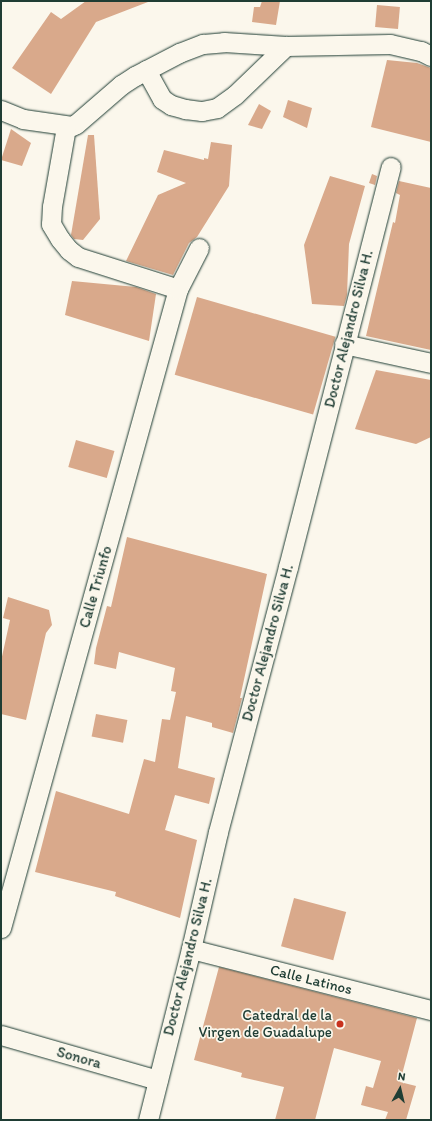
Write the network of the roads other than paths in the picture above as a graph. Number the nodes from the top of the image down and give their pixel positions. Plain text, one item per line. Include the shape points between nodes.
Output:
1 (286, 46) junction
2 (431, 56) edge
3 (146, 70) junction
4 (1, 110) edge
5 (66, 127) junction
6 (391, 167) dead end
7 (199, 248) dead end
8 (178, 289) junction
9 (344, 344) junction
10 (431, 363) edge
11 (1, 928) edge
12 (191, 949) junction
13 (431, 1010) edge
14 (1, 1035) edge
15 (158, 1080) junction
16 (148, 1120) edge

1 - 2 street via 390,44
1 - 3 street via 224,42 203,44
1 - 3 street via 235,95 217,108 202,111 171,105 162,99
3 - 5 street via 121,85 76,124
4 - 5 street via 23,119
5 - 8 street via 51,224 69,250 78,257
6 - 9 street, Doctor Alejandro Silva H.
7 - 8 street, Calle Triunfo
8 - 11 street, Calle Triunfo
9 - 10 street
9 - 12 street, Doctor Alejandro Silva H. via 218,832
12 - 13 street, Calle Latinos
12 - 15 street, Doctor Alejandro Silva H.
14 - 15 street, Sonora
15 - 16 street, Doctor Alejandro Silva H.

